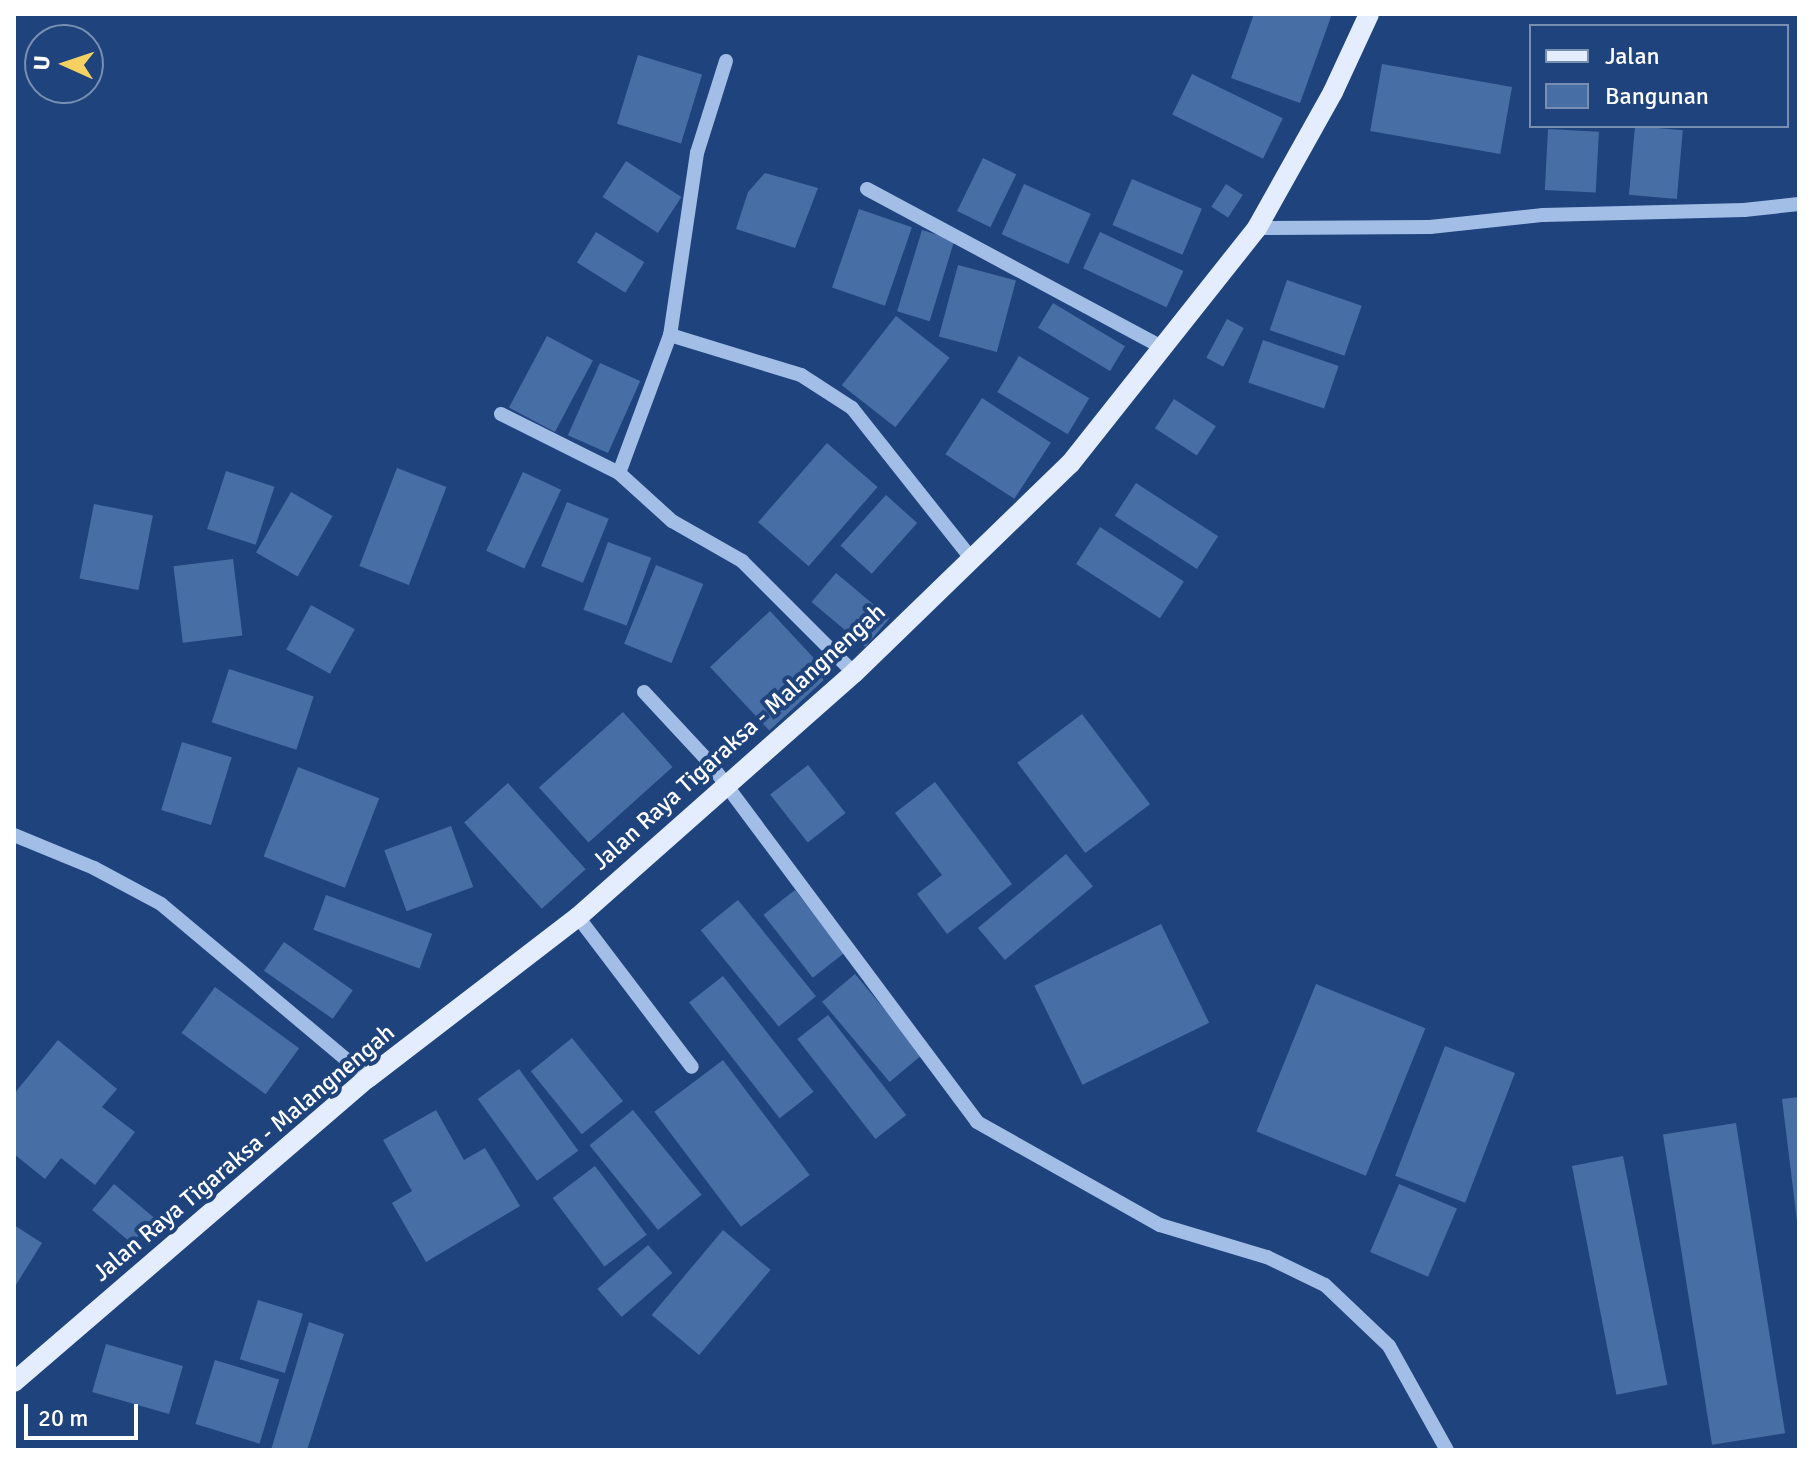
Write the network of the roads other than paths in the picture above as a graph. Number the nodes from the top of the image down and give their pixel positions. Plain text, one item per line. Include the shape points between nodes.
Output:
1 (1369, 14) edge
2 (726, 61) dead end
3 (867, 189) dead end
4 (1799, 204) edge
5 (1257, 228) junction
6 (670, 335) junction
7 (1165, 349) junction
8 (501, 414) dead end
9 (619, 473) junction
10 (971, 558) junction
11 (854, 673) junction
12 (644, 692) dead end
13 (726, 785) junction
14 (14, 835) edge
15 (578, 917) junction
16 (692, 1067) dead end
17 (368, 1078) junction
18 (14, 1382) edge
19 (1447, 1450) edge

1 - 5 main road, Jalan Raya Tigaraksa - Malangnengah via 1333,92
2 - 6 street via 697,153
3 - 7 street
4 - 5 street via 1417,227
5 - 7 main road, Jalan Raya Tigaraksa - Malangnengah
6 - 9 street
6 - 10 street via 801,375 852,408
7 - 10 main road, Jalan Raya Tigaraksa - Malangnengah via 1070,464
8 - 9 street
9 - 11 street via 672,521 742,561
10 - 11 main road, Jalan Raya Tigaraksa - Malangnengah
11 - 13 main road, Jalan Raya Tigaraksa - Malangnengah
12 - 13 street
13 - 15 main road, Jalan Raya Tigaraksa - Malangnengah
13 - 19 street via 977,1122 1160,1225 1267,1257 1325,1285 1389,1346 1418,1389
14 - 17 street via 94,868 161,904
15 - 16 street
15 - 17 main road, Jalan Raya Tigaraksa - Malangnengah
17 - 18 main road, Jalan Raya Tigaraksa - Malangnengah

